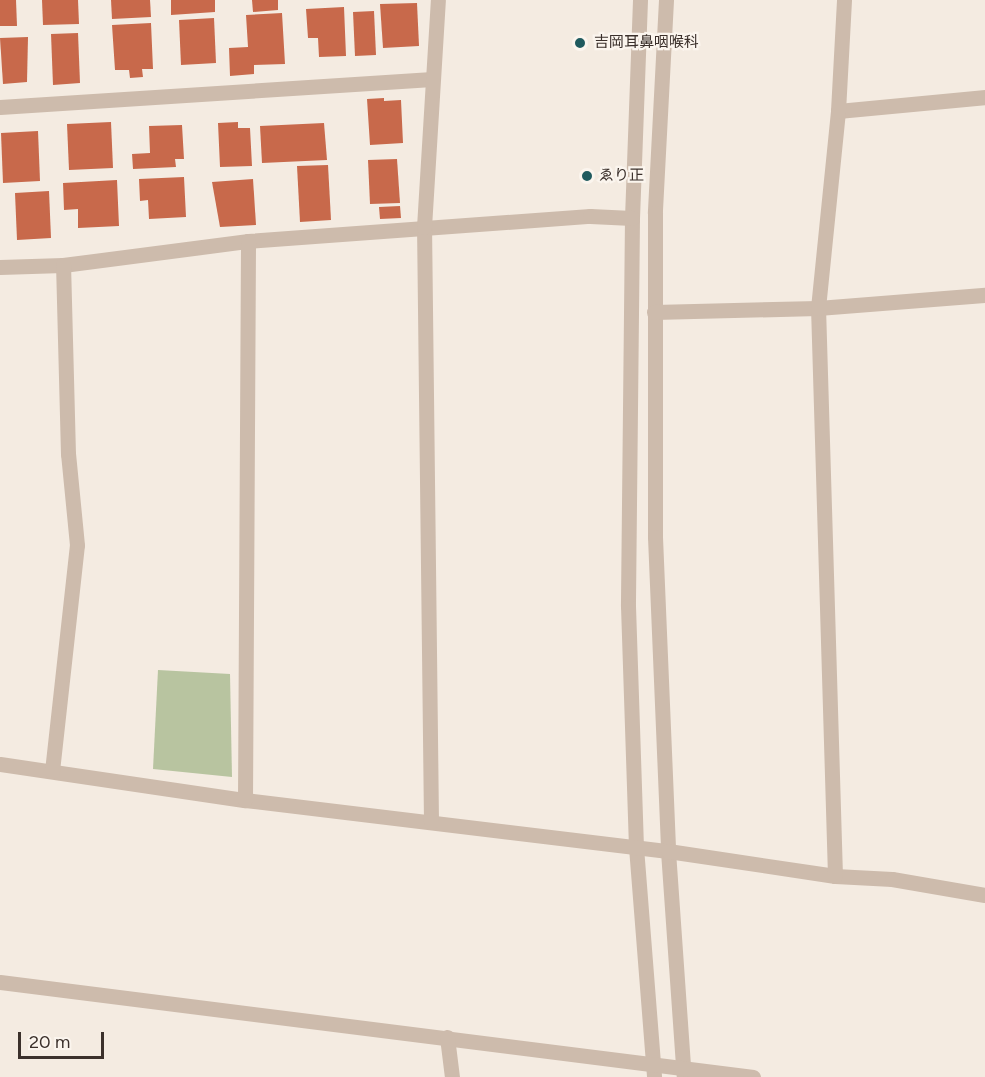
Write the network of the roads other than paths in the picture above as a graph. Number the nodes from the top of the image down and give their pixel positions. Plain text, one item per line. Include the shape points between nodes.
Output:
1 (438, 0) edge
2 (640, 0) edge
3 (666, 0) edge
4 (844, 0) edge
5 (432, 79) junction
6 (985, 96) edge
7 (0, 107) edge
8 (838, 111) junction
9 (632, 218) junction
10 (424, 227) junction
11 (248, 241) junction
12 (63, 265) junction
13 (0, 267) edge
14 (985, 295) edge
15 (818, 308) junction
16 (654, 312) junction
17 (0, 764) edge
18 (52, 771) junction
19 (245, 800) junction
20 (431, 822) junction
21 (636, 847) junction
22 (668, 850) junction
23 (835, 876) junction
24 (985, 895) edge
25 (0, 982) edge
26 (447, 1037) junction
27 (654, 1070) edge
28 (683, 1072) edge
29 (452, 1077) edge
30 (753, 1077) edge

1 - 5 street
2 - 9 street
3 - 16 street
4 - 8 street
5 - 7 street
5 - 10 street
6 - 8 street
8 - 15 street
9 - 10 street via 590,216
9 - 21 street via 628,606
10 - 11 street
10 - 20 street
11 - 12 street
11 - 19 street
12 - 13 street
12 - 18 street via 68,454 77,545
14 - 15 street
15 - 16 street
15 - 23 street
16 - 22 street via 655,537
17 - 18 street
18 - 19 street
19 - 20 street
20 - 21 street
21 - 22 street
21 - 27 street
22 - 23 street
22 - 28 street
23 - 24 street via 892,879
25 - 26 street
26 - 27 street
26 - 29 street
27 - 28 street
28 - 30 street

